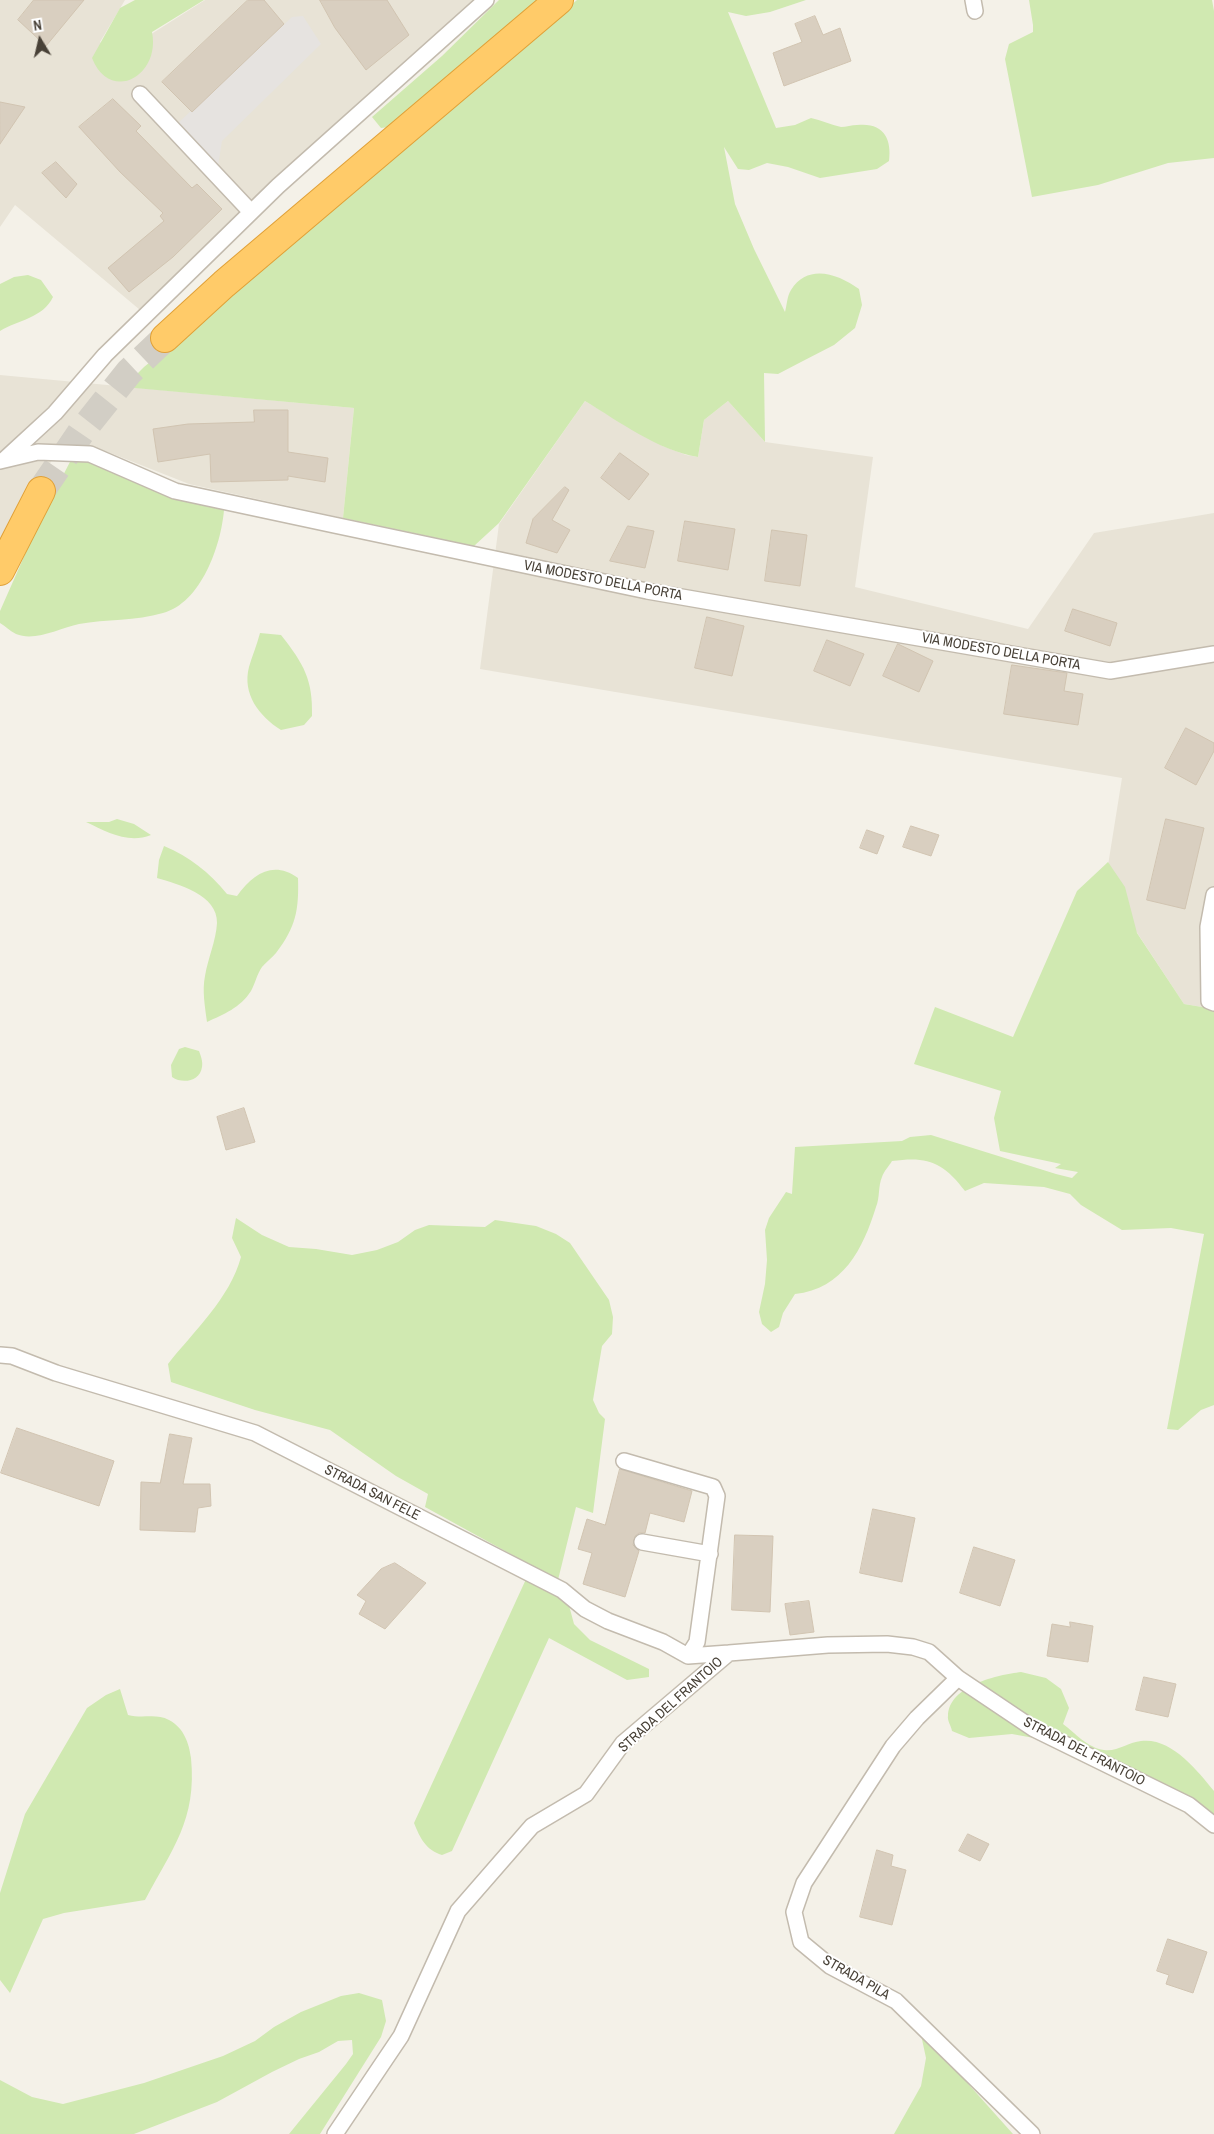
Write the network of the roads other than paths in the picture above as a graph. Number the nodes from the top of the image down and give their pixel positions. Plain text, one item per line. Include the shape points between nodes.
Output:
1 (486, 0) edge
2 (559, 0) edge
3 (140, 94) dead end
4 (251, 212) junction
5 (165, 338) tunnel mouth
6 (2, 461) edge
7 (41, 491) tunnel mouth
8 (0, 571) edge
9 (1214, 654) edge
10 (1214, 895) edge
11 (1214, 1004) edge
12 (0, 1355) edge
13 (624, 1461) dead end
14 (642, 1542) dead end
15 (710, 1554) junction
16 (730, 1653) junction
17 (688, 1656) junction
18 (958, 1678) junction
19 (1214, 1825) edge
20 (335, 2134) edge
21 (1032, 2134) edge

1 - 4 street
2 - 5 highway via 224,284
3 - 4 street
4 - 6 street via 105,355 55,413
6 - 9 street, VIA MODESTO DELLA PORTA via 38,452 90,454 175,491 278,513 648,591 1110,671
7 - 8 highway
10 - 11 street via 1208,927 1209,1001
12 - 17 street, STRADA SAN FELE via 12,1356 255,1433 562,1590 593,1613
13 - 15 street via 712,1488 717,1496 717,1506
14 - 15 street
15 - 17 street via 697,1642
16 - 17 street
16 - 18 street, STRADA DEL FRANTOIO via 887,1644 929,1652
16 - 20 street, STRADA DEL FRANTOIO via 623,1743 586,1794 532,1826 458,1912 401,2036
18 - 19 street, STRADA DEL FRANTOIO via 1034,1729 1189,1805
18 - 21 street, STRADA PILA via 893,1746 804,1883 794,1912 800,1942 830,1966 896,2001

